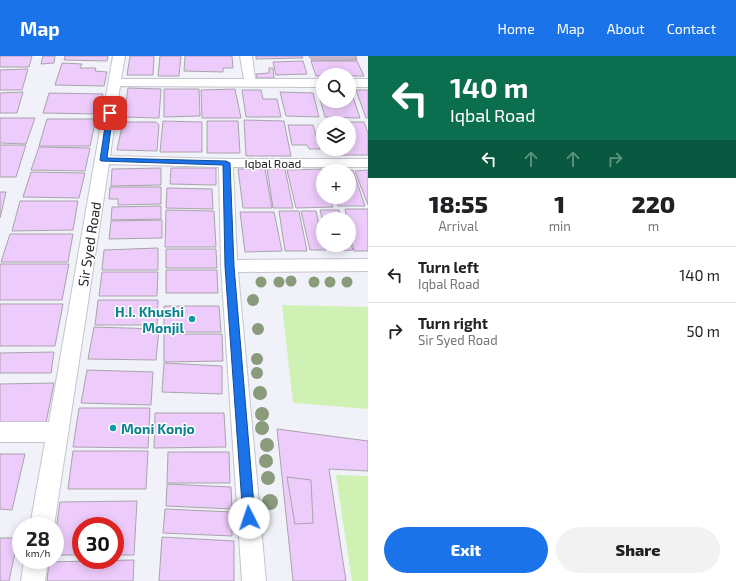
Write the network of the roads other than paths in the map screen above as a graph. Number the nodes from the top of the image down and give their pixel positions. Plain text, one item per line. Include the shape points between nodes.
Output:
1 (119, 56) edge
2 (246, 56) edge
3 (115, 82) junction
4 (250, 83) junction
5 (316, 83) edge
6 (356, 83) edge
7 (368, 83) edge
8 (103, 160) junction
9 (226, 163) junction
10 (368, 163) edge
11 (368, 265) edge
12 (229, 266) junction
13 (0, 432) edge
14 (58, 432) junction
15 (44, 517) edge
16 (35, 569) edge
17 (33, 581) edge
18 (254, 581) edge

1 - 3 street, Sir Syed Road
2 - 4 street
3 - 4 street
3 - 8 street, Sir Syed Road
4 - 5 street
6 - 7 street
8 - 9 street, Iqbal Road
8 - 14 street, Sir Syed Road
9 - 10 street, Iqbal Road
9 - 12 street, Iqbal Road
11 - 12 street
12 - 18 street, Iqbal Road
13 - 14 street
14 - 15 street, Sir Syed Road
16 - 17 street

